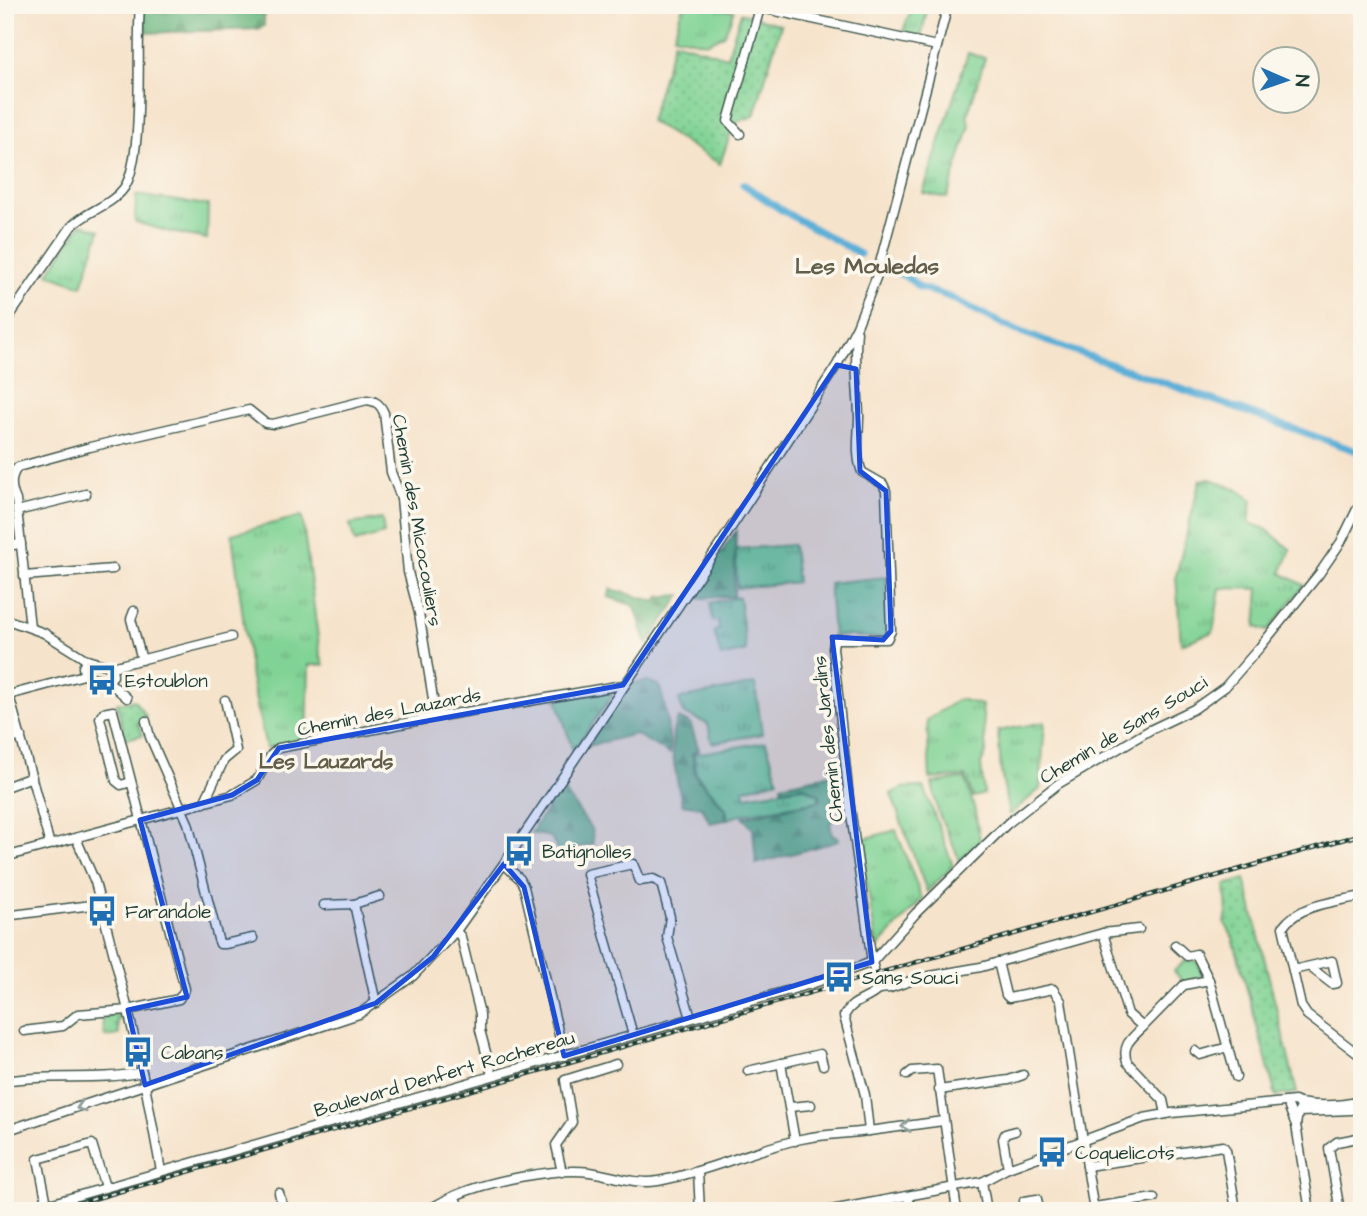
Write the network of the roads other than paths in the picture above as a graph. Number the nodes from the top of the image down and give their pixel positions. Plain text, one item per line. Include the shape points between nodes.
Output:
1 (140, 5) edge
2 (748, 5) edge
3 (948, 5) edge
4 (760, 8) junction
5 (937, 46) junction
6 (740, 134) dead end
7 (5, 323) edge
8 (857, 326) junction
9 (837, 365) junction
10 (856, 369) junction
11 (8, 491) edge
12 (86, 494) dead end
13 (1362, 499) edge
14 (17, 511) junction
15 (21, 544) junction
16 (5, 546) edge
17 (113, 569) dead end
18 (24, 576) junction
19 (134, 611) dead end
20 (5, 619) edge
21 (30, 627) junction
22 (231, 636) dead end
23 (87, 660) junction
24 (142, 660) junction
25 (112, 667) junction
26 (84, 675) junction
27 (108, 681) junction
28 (623, 685) junction
29 (7, 696) edge
30 (127, 698) dead end
31 (225, 700) dead end
32 (436, 717) junction
33 (146, 721) dead end
34 (21, 736) junction
35 (5, 741) edge
36 (32, 777) junction
37 (131, 782) junction
38 (5, 787) edge
39 (204, 803) junction
40 (183, 809) junction
41 (140, 820) junction
42 (76, 838) junction
43 (50, 845) junction
44 (5, 857) edge
45 (504, 864) junction
46 (380, 896) dead end
47 (1362, 896) edge
48 (100, 904) junction
49 (354, 904) junction
50 (324, 905) dead end
51 (5, 916) edge
52 (1139, 929) dead end
53 (456, 931) junction
54 (1103, 933) junction
55 (253, 938) dead end
56 (1175, 945) dead end
57 (872, 962) junction
58 (998, 962) junction
59 (1310, 967) dead end
60 (1293, 970) junction
61 (1209, 980) junction
62 (879, 989) junction
63 (376, 1003) junction
64 (128, 1010) junction
65 (691, 1018) junction
66 (1143, 1027) junction
67 (24, 1031) dead end
68 (633, 1035) junction
69 (1228, 1046) junction
70 (1195, 1051) dead end
71 (564, 1056) junction
72 (1362, 1057) edge
73 (780, 1063) junction
74 (616, 1064) dead end
75 (822, 1065) dead end
76 (748, 1070) dead end
77 (142, 1072) junction
78 (492, 1075) junction
79 (907, 1075) dead end
80 (1023, 1075) dead end
81 (1236, 1077) dead end
82 (5, 1081) edge
83 (145, 1084) junction
84 (939, 1090) junction
85 (1362, 1100) edge
86 (811, 1105) dead end
87 (790, 1107) junction
88 (1295, 1108) junction
89 (1362, 1109) edge
90 (1351, 1110) junction
91 (1166, 1114) junction
92 (943, 1121) junction
93 (869, 1131) junction
94 (1015, 1131) dead end
95 (5, 1132) edge
96 (1362, 1137) edge
97 (795, 1141) junction
98 (1082, 1141) junction
99 (1087, 1166) junction
100 (1009, 1168) junction
101 (161, 1171) junction
102 (562, 1172) junction
103 (698, 1172) junction
104 (982, 1182) junction
105 (105, 1187) junction
106 (954, 1188) junction
107 (279, 1193) dead end
108 (454, 1196) junction
109 (908, 1197) junction
110 (1154, 1198) dead end
111 (1024, 1201) dead end
112 (47, 1204) junction
113 (853, 1209) edge
114 (1094, 1209) edge
115 (25, 1211) edge
116 (284, 1211) edge
117 (426, 1211) edge
118 (461, 1211) edge
119 (699, 1211) edge
120 (826, 1211) edge
121 (911, 1211) edge
122 (957, 1211) edge
123 (987, 1211) edge
124 (1039, 1211) edge
125 (1231, 1211) edge
126 (1310, 1211) edge
127 (1339, 1211) edge

1 - 7 street via 130,178 115,197 71,227
2 - 4 street
3 - 5 street
4 - 5 street
4 - 6 street via 728,121
5 - 8 street via 876,278
8 - 9 street
8 - 10 street, Chemin des Jardins
9 - 10 street
9 - 28 street
10 - 57 street, Chemin des Jardins via 860,469 886,491 891,631 887,639 837,639 833,649
11 - 14 street via 16,500
11 - 32 street, Chemin des Micocouliers via 14,471 23,464 250,410 273,424 367,400 380,404 391,472 401,498 408,572
12 - 14 street
13 - 57 street, Chemin de Sans Souci via 1319,574 1225,687 1194,709 1058,783 1026,807
14 - 15 street
15 - 16 street
15 - 18 street
17 - 18 street
18 - 21 street
19 - 24 street via 131,619
20 - 21 street
21 - 23 street
22 - 24 street
23 - 25 street
23 - 26 street
24 - 25 street
25 - 27 street
26 - 27 street
26 - 29 street
27 - 30 street
28 - 32 street, Chemin des Lauzards
28 - 45 street
29 - 34 street
31 - 39 street via 236,750 224,760
32 - 39 street, Chemin des Lauzards via 279,748 257,779 232,795
33 - 40 street
34 - 35 street
34 - 36 street
36 - 38 street
36 - 43 street
37 - 37 street via 113,711 103,713 100,718 116,781 121,785
37 - 41 street
39 - 40 street, Chemin des Lauzards
40 - 41 street, Chemin des Lauzards
40 - 55 street via 220,944
41 - 42 street, Chemin des Lauzards
41 - 64 street via 185,989 179,999
42 - 43 street, Chemin des Lauzards
42 - 48 street
43 - 44 street, Chemin des Lauzards
45 - 53 street
45 - 71 street via 524,887
46 - 49 street
47 - 60 street via 1300,911 1289,918 1283,927
48 - 51 street
48 - 64 street
49 - 50 street
49 - 63 street
52 - 54 street
53 - 63 street via 413,976
53 - 78 street
54 - 58 street
54 - 66 street via 1128,1014
56 - 61 street via 1187,956 1196,954
57 - 62 street
57 - 65 street, Boulevard Denfert Rochereau
58 - 62 street
58 - 98 street via 1009,998 1053,989 1061,1001
59 - 60 street
60 - 72 street via 1307,1015
61 - 66 street via 1184,985
61 - 69 street
62 - 93 street via 850,1006 844,1016
63 - 83 street via 359,1013
64 - 67 street via 78,1014 63,1026
64 - 77 street
65 - 68 street, Boulevard Denfert Rochereau
65 - 68 street via 667,937 670,916 661,883 640,881 633,864 587,874
66 - 91 street via 1125,1046 1124,1054 1163,1100
68 - 71 street, Boulevard Denfert Rochereau
69 - 70 street via 1200,1055
69 - 81 street
71 - 78 street, Boulevard Denfert Rochereau
73 - 75 street via 820,1054
73 - 76 street
73 - 87 street
74 - 102 street via 565,1080 572,1122 556,1145
77 - 82 street
77 - 83 street
78 - 101 street, Boulevard Denfert Rochereau
79 - 84 street via 937,1069
80 - 84 street
83 -> 95 street
83 - 101 street
84 - 92 street
85 - 88 street
85 - 90 street
86 - 87 street
87 - 97 street
88 - 90 street
88 - 91 street via 1278,1103
88 - 126 street
89 - 90 street
91 - 98 street
92 -> 93 street
92 - 106 street
93 - 97 street
94 - 100 street via 1003,1139
96 - 127 street via 1329,1148
97 - 103 street
98 - 99 street
98 - 100 street
99 - 114 street
99 - 125 street via 1223,1146 1235,1204
100 - 104 street
101 - 105 street, Boulevard Denfert Rochereau
102 - 103 street via 588,1171 654,1182
102 - 108 street via 514,1179
103 - 119 street
104 - 106 street
104 - 123 street
105 - 112 street, Boulevard Denfert Rochereau
105 - 112 street via 92,1144 38,1159
106 - 109 street
106 - 122 street
107 - 116 street
108 - 117 street
108 - 118 street
109 - 113 street
109 - 121 street
110 - 114 street
111 - 124 street via 1037,1199
112 - 115 street, Boulevard Denfert Rochereau
113 - 120 street

